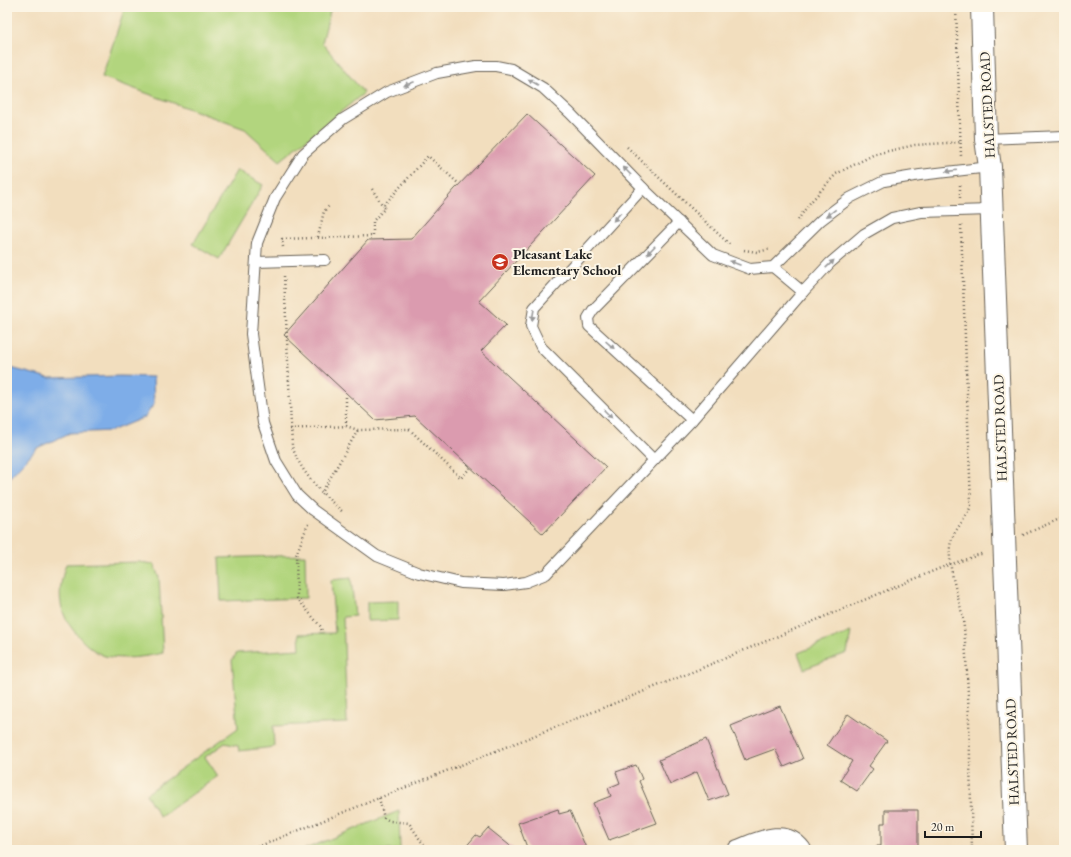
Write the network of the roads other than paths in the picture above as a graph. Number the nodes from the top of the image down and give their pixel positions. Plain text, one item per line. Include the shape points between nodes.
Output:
1 (982, 7) edge
2 (1064, 136) edge
3 (986, 139) junction
4 (990, 167) junction
5 (643, 188) junction
6 (991, 210) junction
7 (678, 222) junction
8 (325, 260) dead end
9 (256, 262) junction
10 (773, 267) junction
11 (803, 292) junction
12 (692, 420) junction
13 (654, 460) junction
14 (738, 850) edge
15 (801, 850) edge
16 (1016, 850) edge

1 - 3 street, HALSTED ROAD
2 - 3 lane
3 - 4 street, HALSTED ROAD
4 - 6 street, HALSTED ROAD
4 -> 10 lane via 884,181 850,198 822,220
5 - 7 lane
5 -> 9 lane via 549,93 511,69 476,66 444,72 387,92 343,120 303,154 275,198 257,243
5 -> 13 lane via 534,308 531,326 541,347
11 -> 6 lane via 864,234 892,218 921,212
6 - 16 street, HALSTED ROAD
10 -> 7 lane via 750,269 713,255
7 -> 12 lane via 588,318 589,326
8 - 9 lane
9 - 13 lane via 251,334 263,423 276,461 297,495 377,556 419,573 461,582 504,585 526,582 546,574
10 - 11 lane
11 - 12 lane
12 - 13 lane
14 - 15 street via 766,839 783,838 794,841

